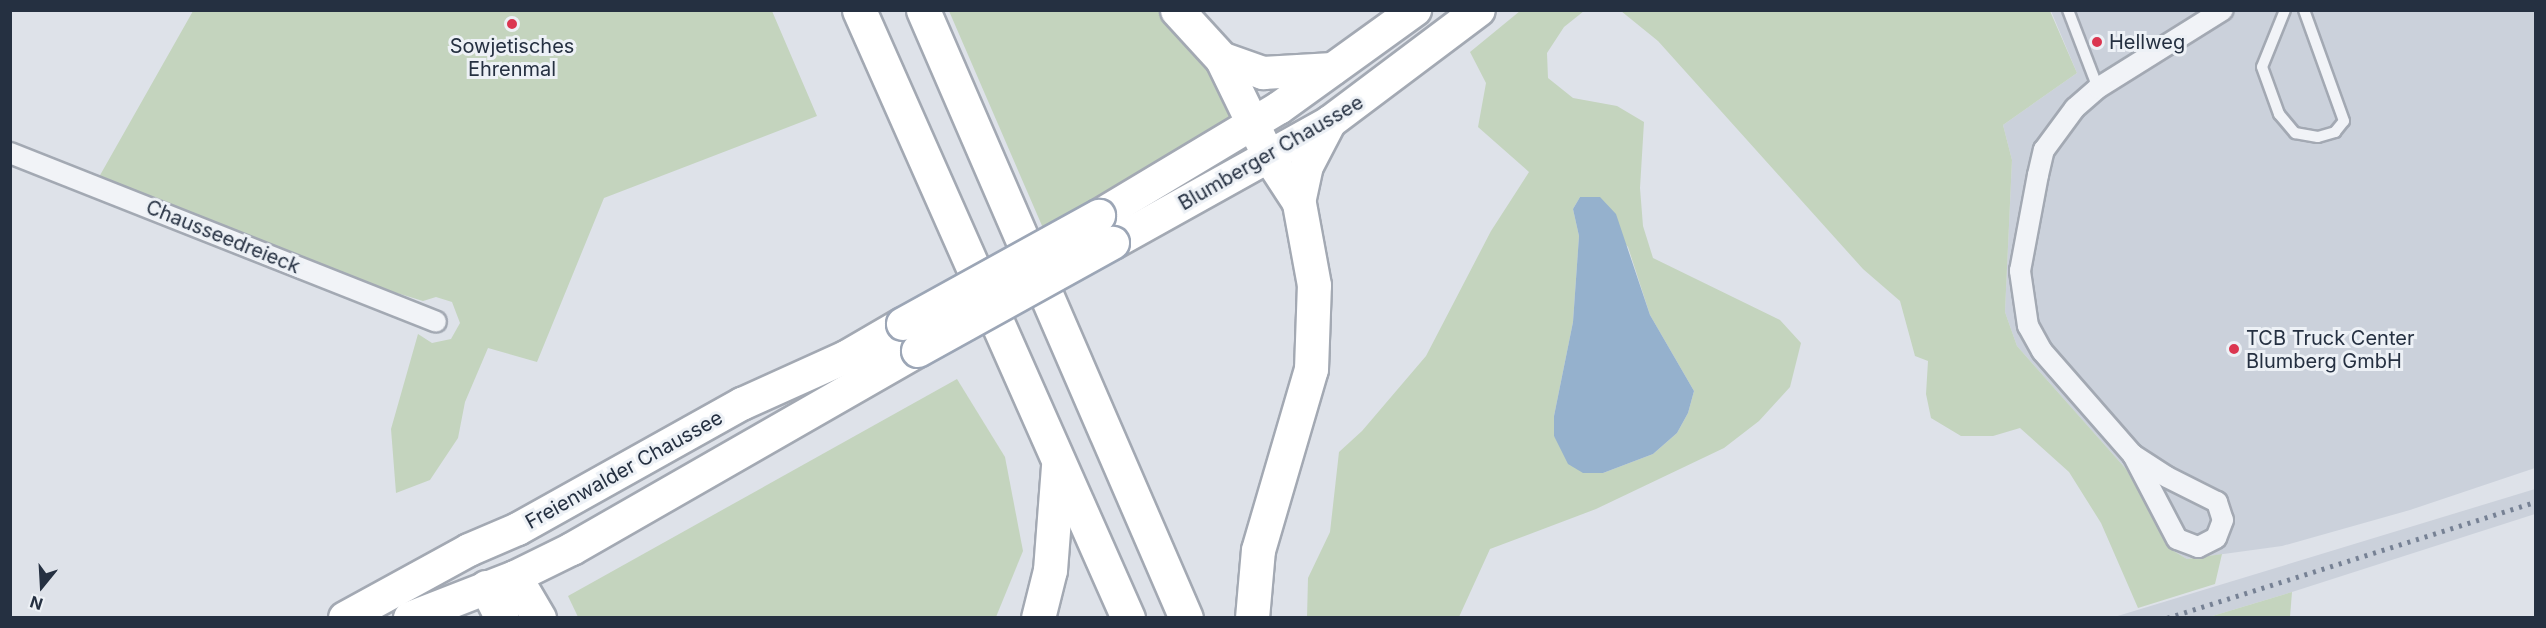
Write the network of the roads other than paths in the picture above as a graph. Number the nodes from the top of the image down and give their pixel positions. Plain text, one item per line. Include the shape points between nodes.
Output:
1 (859, 10) edge
2 (923, 10) edge
3 (1177, 10) edge
4 (1415, 10) edge
5 (1479, 10) edge
6 (2068, 10) edge
7 (2223, 10) edge
8 (2285, 10) edge
9 (2304, 10) edge
10 (1221, 58) junction
11 (1336, 69) junction
12 (2098, 88) junction
13 (1330, 122) junction
14 (1255, 123) junction
15 (10, 153) edge
16 (1269, 157) junction
17 (1299, 203) junction
18 (1106, 230) junction
19 (436, 322) dead end
20 (2133, 454) junction
21 (1059, 461) junction
22 (493, 563) junction
23 (345, 618) edge
24 (410, 618) edge
25 (502, 618) edge
26 (539, 618) edge
27 (1038, 618) edge
28 (1128, 618) edge
29 (1186, 618) edge
30 (1252, 618) edge

1 - 21 highway
2 - 29 highway
3 - 10 highway
4 - 11 main road, Blumberger Chaussee
5 - 13 main road, Blumberger Chaussee
6 - 12 lane
7 - 12 street
8 - 9 lane via 2262,67 2279,114 2295,133 2318,137 2336,132 2344,121
10 - 11 main road via 1263,73
10 - 14 main road
11 - 14 main road, Blumberger Chaussee
12 - 20 street via 2075,108 2044,150 2020,271 2021,297 2028,326 2042,351
13 - 16 main road, Blumberger Chaussee
13 - 17 main road via 1307,166
14 - 16 main road
14 - 18 main road, Blumberger Chaussee
15 - 19 street, Chausseedreieck
16 - 17 main road
16 - 18 main road, Blumberger Chaussee
17 - 30 highway via 1314,285 1311,369 1273,488 1258,550
18 - 22 main road, Freienwalder Chaussee, bridge via 742,404
18 - 22 main road, Freienwalder Chaussee, bridge via 918,351 572,549
20 - 20 street via 2177,539 2198,547 2216,538 2223,520 2217,502
21 - 27 highway via 1050,570
21 - 28 highway
22 - 23 main road, Freienwalder Chaussee
22 - 24 main road, Freienwalder Chaussee
22 - 25 highway
22 - 26 highway

